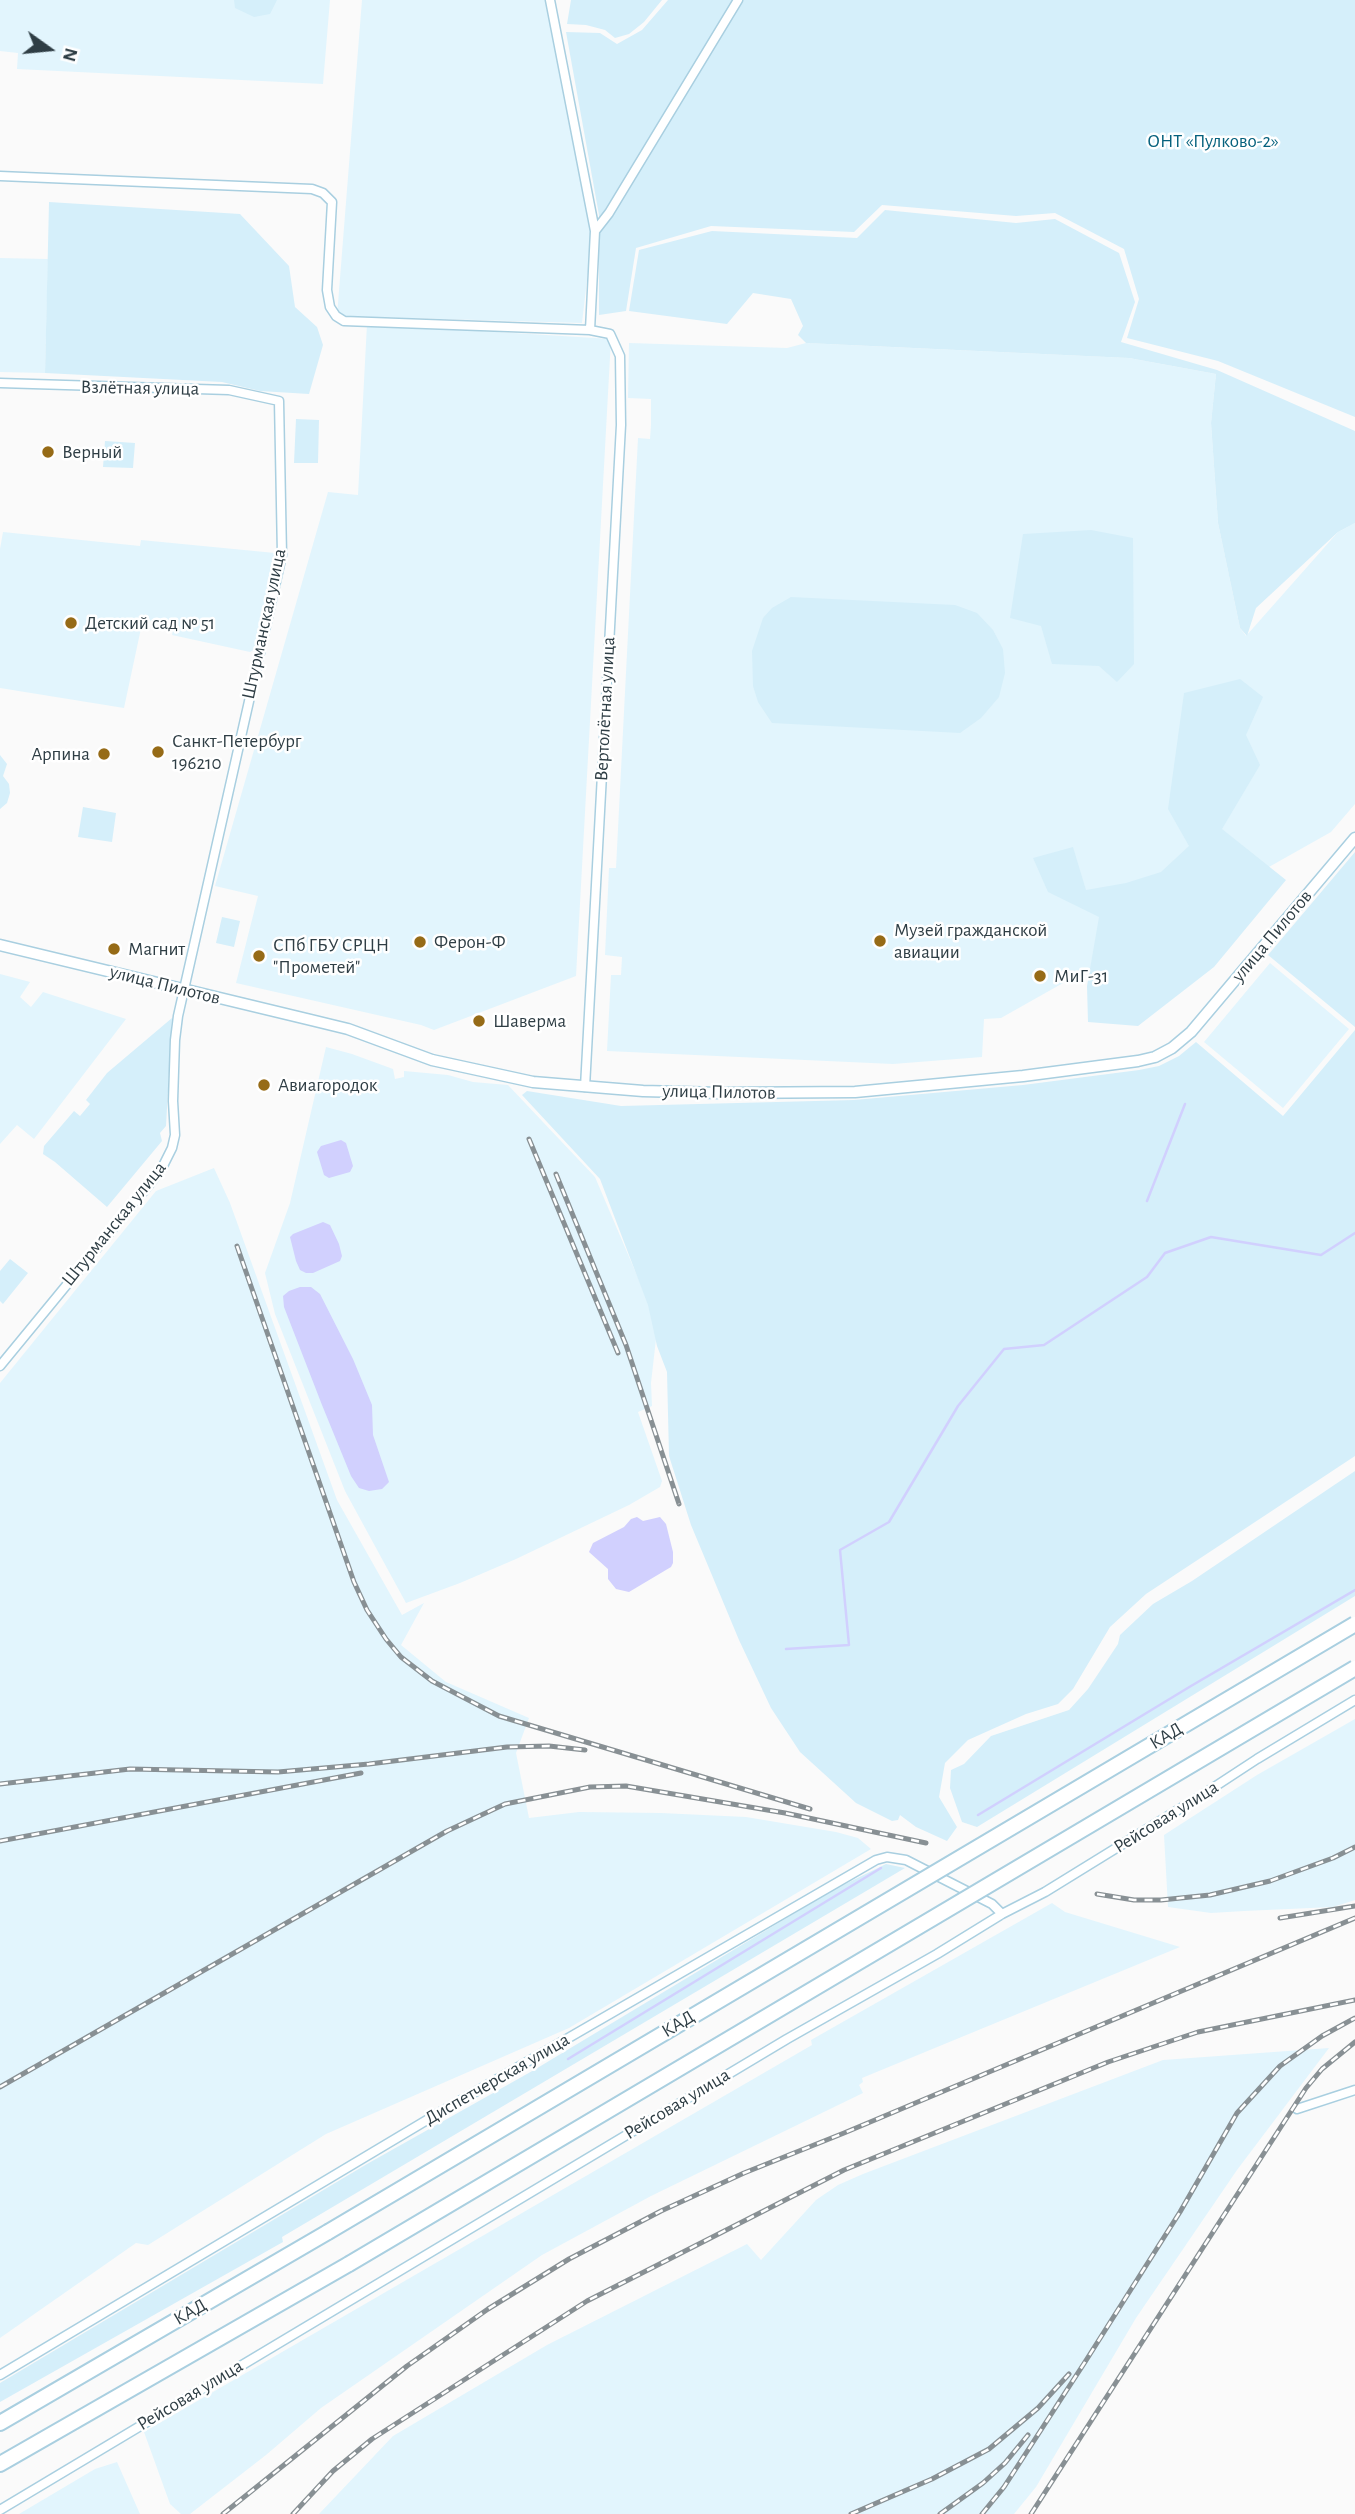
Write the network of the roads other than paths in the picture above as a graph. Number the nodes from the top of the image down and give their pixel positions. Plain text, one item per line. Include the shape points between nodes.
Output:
1 (550, 0) edge
2 (738, 0) edge
3 (0, 176) edge
4 (595, 231) junction
5 (590, 330) junction
6 (0, 383) edge
7 (279, 401) joint
8 (1355, 838) edge
9 (0, 945) edge
10 (183, 989) junction
11 (585, 1087) junction
12 (0, 1366) edge
13 (1355, 1624) edge
14 (1355, 1668) edge
15 (1355, 1700) edge
16 (1002, 1914) junction
17 (1355, 2091) edge
18 (1297, 2109) dead end
19 (0, 2375) edge
20 (0, 2423) edge
21 (0, 2463) edge
22 (0, 2510) edge

1 - 4 street
2 - 4 street
3 - 5 street via 312,189 332,202 327,290 330,307 344,321
4 - 5 street
5 - 11 street, Вертолётная улица via 610,334 620,356 621,425
6 - 7 street, Взлётная улица via 229,390
7 - 10 street, Штурманская улица via 282,555
8 - 11 street, улица Пилотов via 1191,1032 1155,1057 1023,1076 855,1092
9 - 10 street, улица Пилотов
10 - 11 street, улица Пилотов via 348,1029 432,1060 533,1082
10 - 12 street, Штурманская улица via 175,1040 175,1135 167,1159
13 - 20 highway, КАД, bridge
14 - 21 highway, КАД, bridge via 349,2264
15 - 16 street, Рейсовая улица
16 - 19 street, Диспетчерская улица via 992,1904 906,1860 876,1860
16 - 22 street, Рейсовая улица via 561,2172
17 - 18 street

